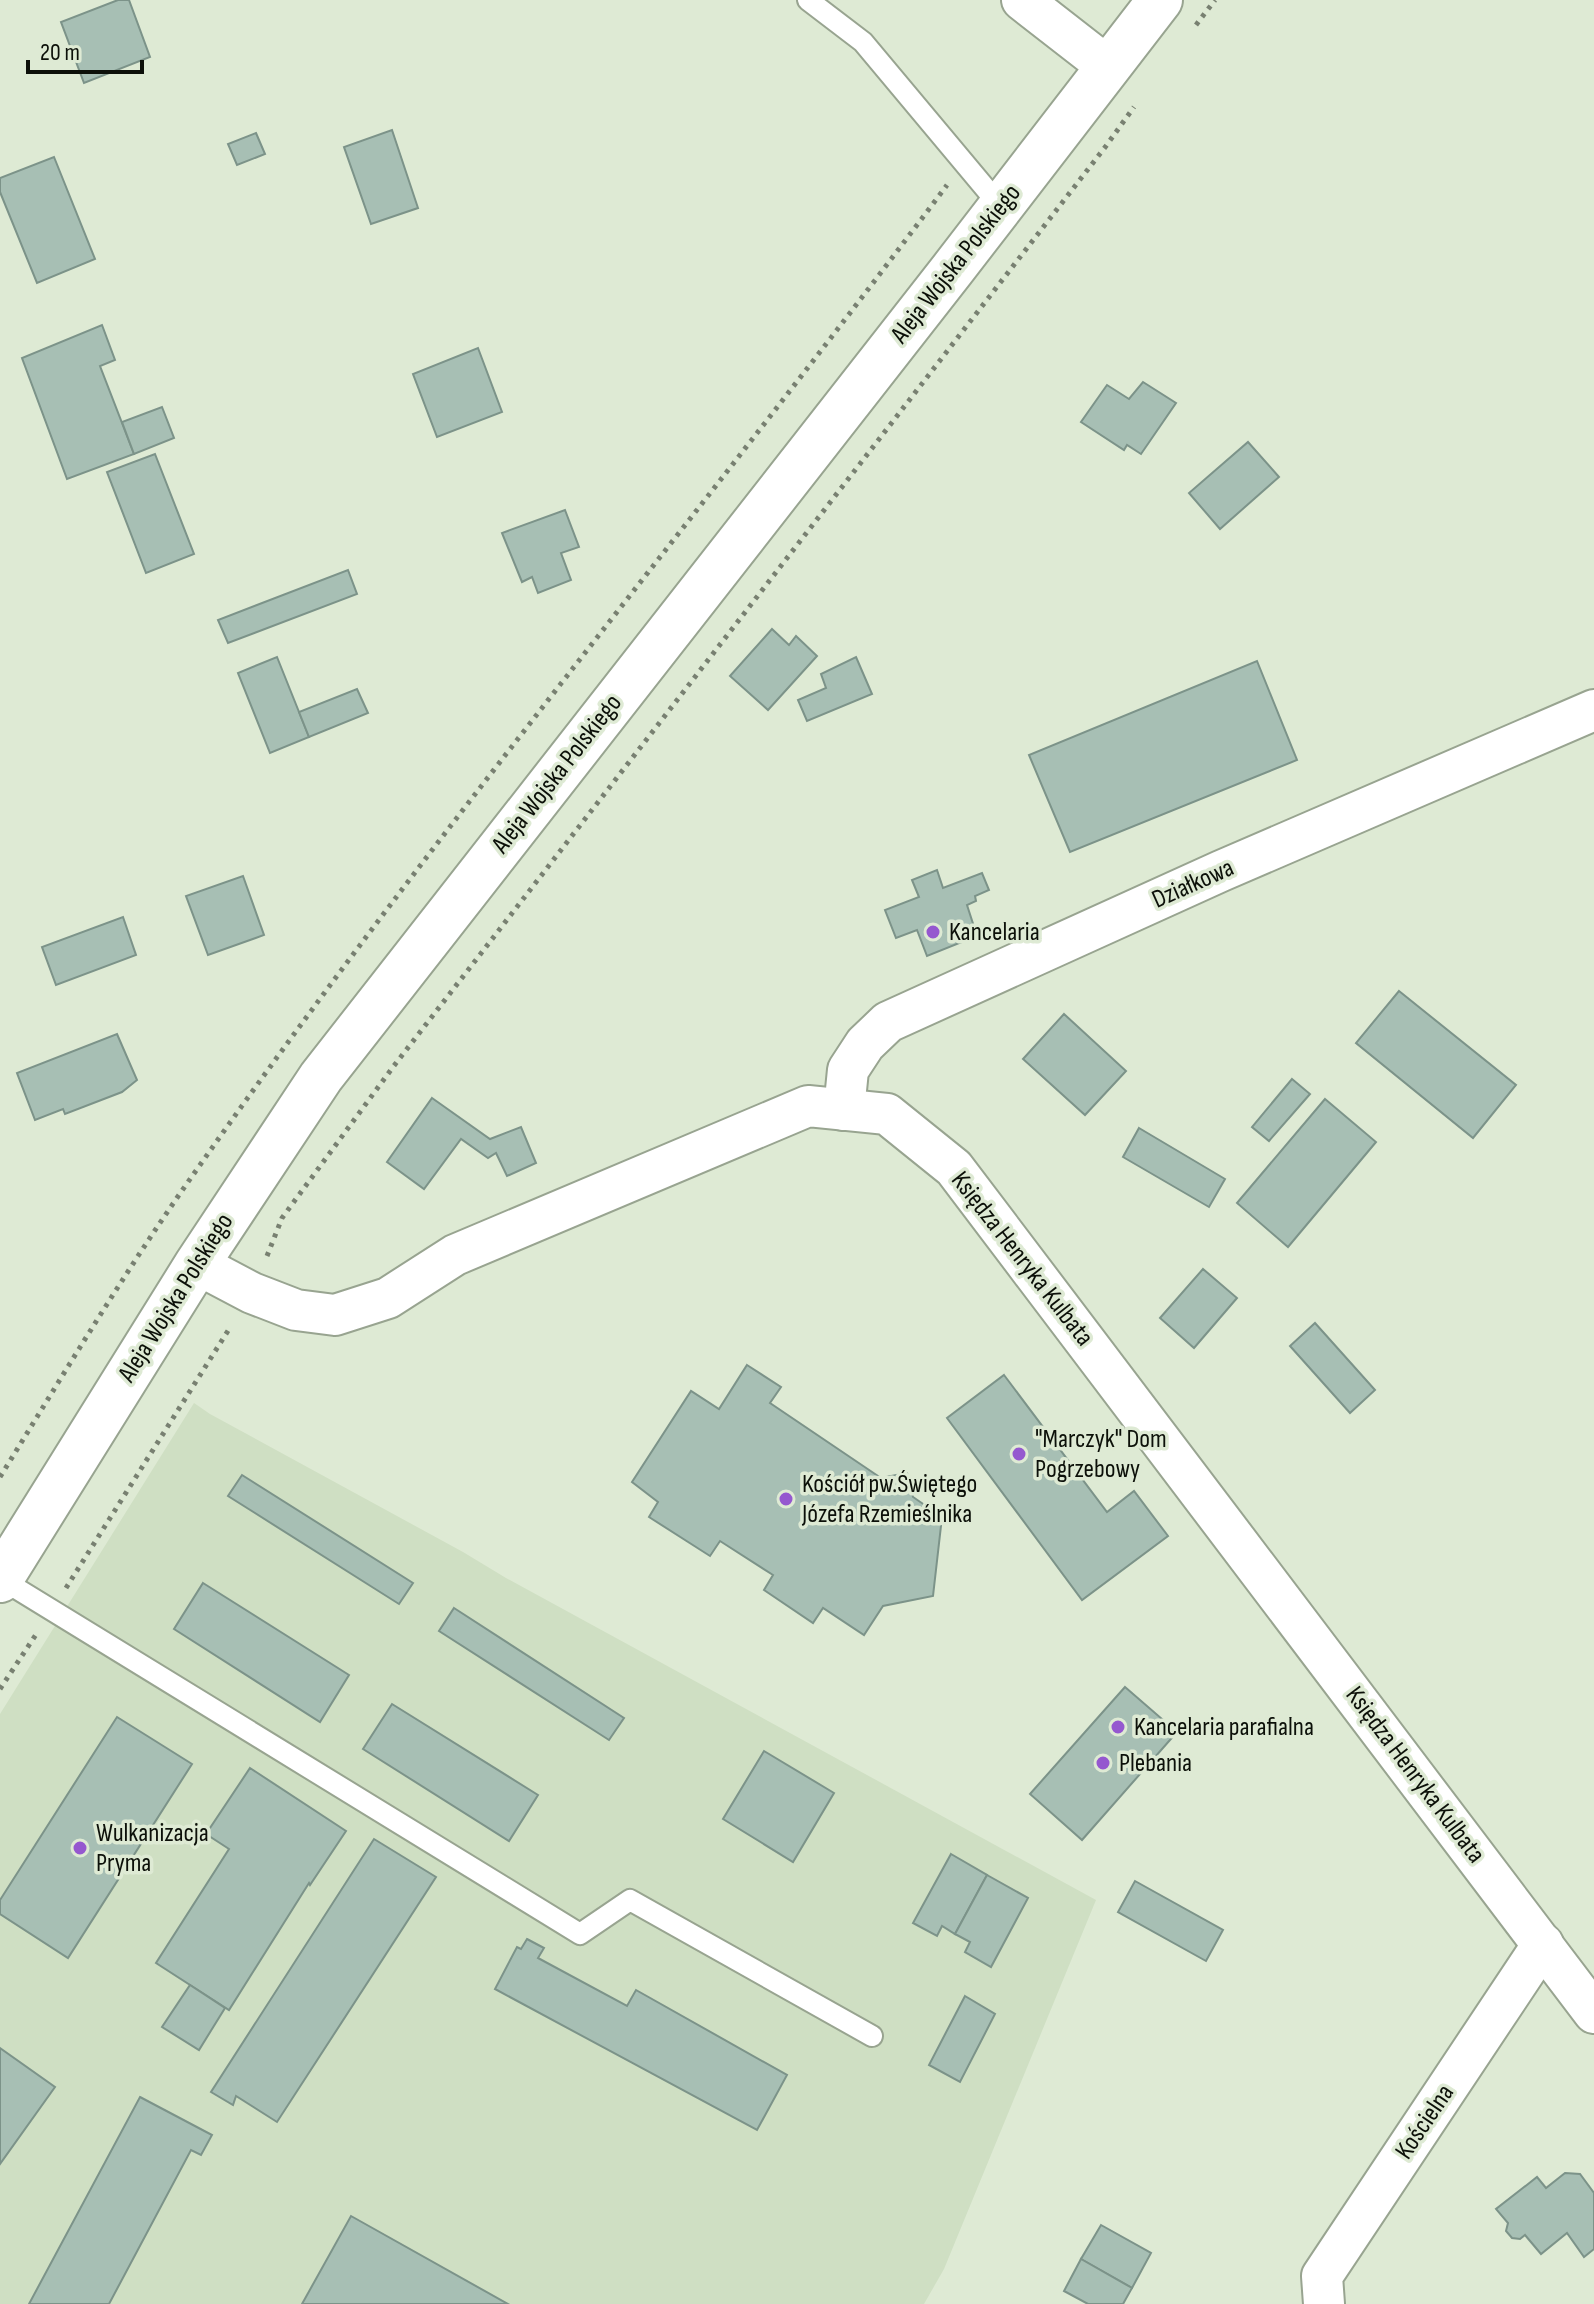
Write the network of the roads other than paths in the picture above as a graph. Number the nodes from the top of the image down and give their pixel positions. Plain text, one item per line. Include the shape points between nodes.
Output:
1 (808, 0) edge
2 (1022, 0) edge
3 (1160, 0) edge
4 (1108, 67) junction
5 (1001, 207) junction
6 (1594, 710) edge
7 (844, 1110) junction
8 (197, 1264) junction
9 (0, 1580) edge
10 (1543, 1944) junction
11 (1594, 2013) edge
12 (872, 2036) dead end
13 (1324, 2304) edge

1 - 5 lane via 863,42
2 - 4 street
3 - 4 main road, Aleja Wojska Polskiego
4 - 5 main road, Aleja Wojska Polskiego
5 - 8 main road, Aleja Wojska Polskiego via 321,1077
6 - 7 street, Działkowa via 888,1022 848,1070
7 - 8 street, Księdza Henryka Kulbata via 808,1106 455,1255 388,1298 335,1315 296,1310
7 - 10 street, Księdza Henryka Kulbata via 887,1114 954,1168
8 - 9 main road, Aleja Wojska Polskiego
9 - 12 lane via 580,1934 630,1900
10 - 11 street, Księdza Henryka Kulbata
10 - 13 street, Kościelna via 1322,2276

